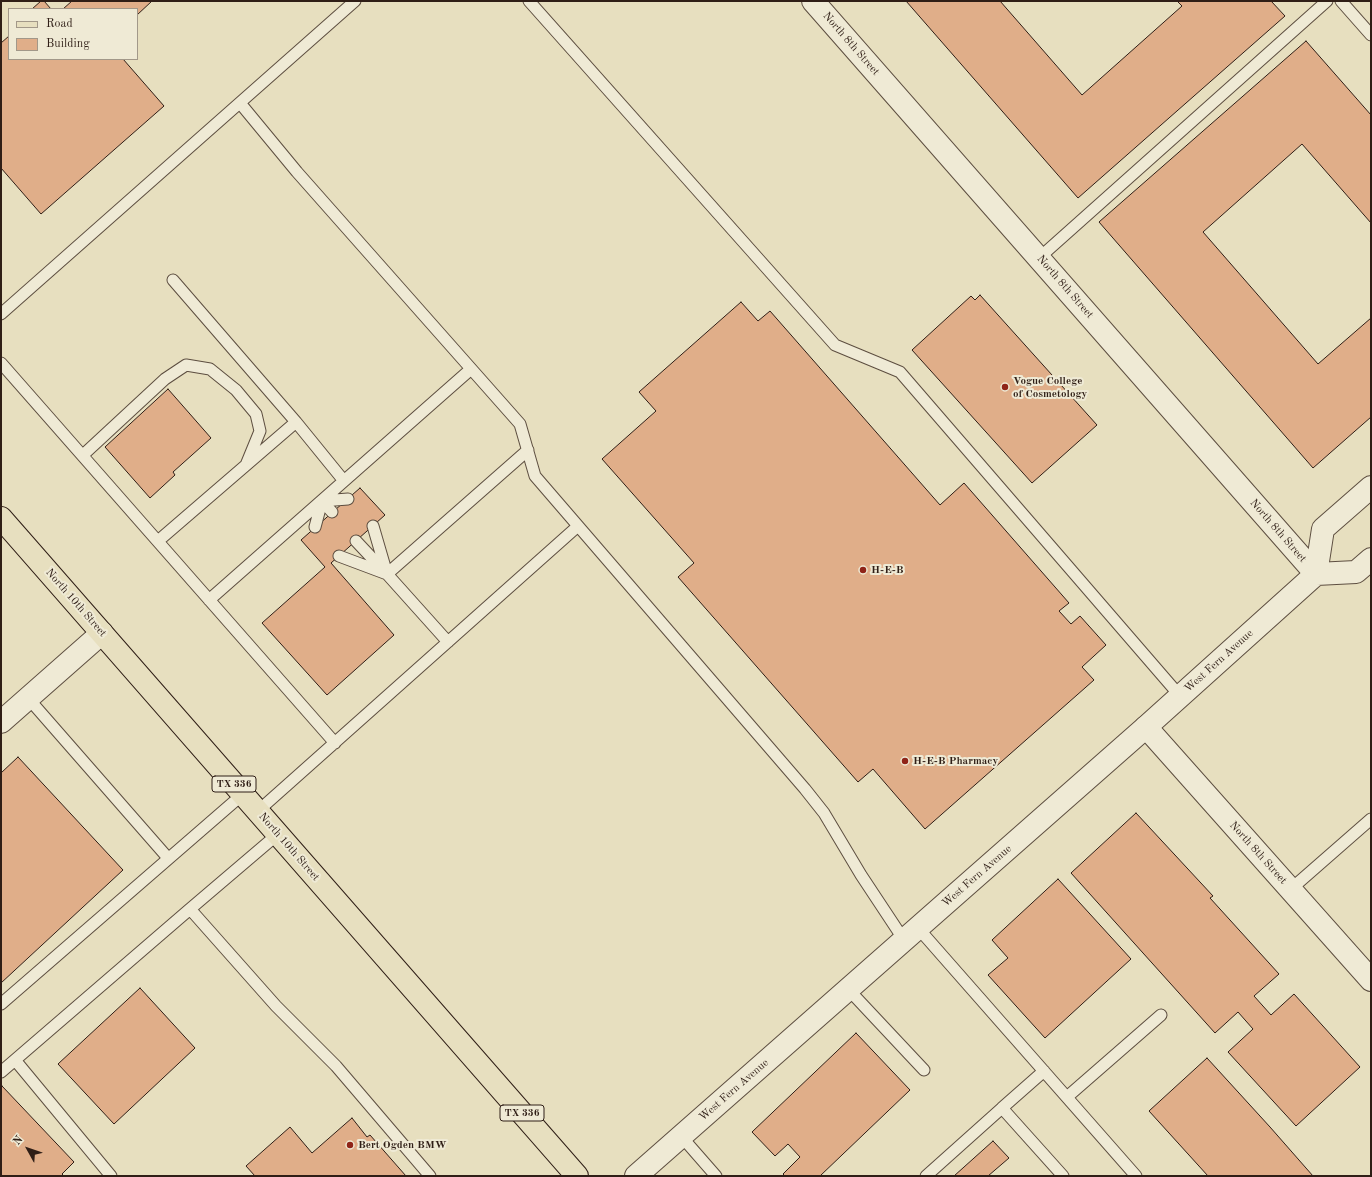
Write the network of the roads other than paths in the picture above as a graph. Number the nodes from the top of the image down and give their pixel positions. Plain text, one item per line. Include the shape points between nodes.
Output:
1 (355, 1) edge
2 (529, 1) edge
3 (813, 1) edge
4 (1327, 1) edge
5 (1341, 1) edge
6 (1371, 35) edge
7 (240, 103) junction
8 (1039, 258) junction
9 (173, 280) dead end
10 (1, 314) edge
11 (1, 363) edge
12 (471, 369) junction
13 (296, 422) junction
14 (528, 450) junction
15 (82, 456) junction
16 (246, 465) junction
17 (344, 481) junction
18 (1371, 487) edge
19 (348, 499) dead end
20 (322, 501) junction
21 (332, 512) dead end
22 (1, 518) edge
23 (373, 526) dead end
24 (578, 526) junction
25 (315, 527) dead end
26 (158, 541) junction
27 (356, 541) dead end
28 (339, 556) dead end
29 (1371, 559) edge
30 (387, 574) junction
31 (1316, 574) junction
32 (209, 600) junction
33 (102, 633) junction
34 (448, 642) junction
35 (1180, 696) junction
36 (28, 698) junction
37 (1, 722) edge
38 (1146, 727) junction
39 (335, 743) junction
40 (243, 794) junction
41 (258, 811) junction
42 (1371, 819) edge
43 (278, 834) junction
44 (168, 858) junction
45 (1291, 889) junction
46 (190, 909) junction
47 (911, 934) junction
48 (1371, 980) edge
49 (848, 989) junction
50 (1, 1004) edge
51 (1161, 1015) dead end
52 (15, 1060) junction
53 (924, 1070) dead end
54 (1044, 1071) junction
55 (1, 1072) edge
56 (1067, 1097) junction
57 (1002, 1108) junction
58 (681, 1136) junction
59 (111, 1176) edge
60 (430, 1176) edge
61 (578, 1176) edge
62 (636, 1176) edge
63 (716, 1176) edge
64 (926, 1176) edge
65 (1063, 1176) edge
66 (1136, 1176) edge

1 - 7 lane
2 - 35 lane via 835,344 900,372
3 - 8 street, North 8th Street
4 - 8 lane
5 - 6 lane
7 - 10 lane
7 - 12 lane via 296,172
8 - 31 street, North 8th Street
9 - 13 lane
11 - 15 lane
12 - 14 lane via 520,424
12 - 17 lane
13 - 16 lane
13 - 17 lane
14 - 24 lane via 535,476
14 - 30 lane
15 - 16 lane via 165,379 186,365 210,369 236,390 256,414 260,431
15 - 26 lane
16 - 26 lane
17 - 20 lane
18 - 31 street via 1323,529
19 - 20 lane
20 - 21 lane
20 - 25 lane
20 - 32 lane
22 - 33 main road, North 10th Street / TX 336
23 - 30 lane
24 - 34 lane
24 - 47 lane via 824,813 861,875
26 - 32 lane
27 - 30 lane
28 - 30 lane
29 - 31 street via 1356,572
30 - 34 lane
31 - 35 street, West Fern Avenue
32 - 39 lane
33 - 36 street
33 - 40 main road, North 10th Street / TX 336
34 - 39 lane
35 - 38 street, West Fern Avenue
36 - 37 street
36 - 44 lane
38 - 45 street, North 8th Street
38 - 47 street, West Fern Avenue
39 - 41 lane
40 - 41 main road, North 10th Street / TX 336
40 - 44 lane
41 - 43 main road, North 10th Street / TX 336
42 - 45 lane
43 - 46 lane
43 - 61 main road, North 10th Street / TX 336
44 - 50 lane
45 - 48 street, North 8th Street
46 - 52 lane
46 - 60 lane via 276,1006 336,1066
47 - 49 street, West Fern Avenue
47 - 54 lane
49 - 53 lane
49 - 58 street, West Fern Avenue
51 - 56 lane
52 - 55 lane
52 - 59 lane
54 - 56 lane
54 - 57 lane
56 - 66 lane
57 - 64 lane
57 - 65 lane
58 - 62 street, West Fern Avenue
58 - 63 lane

